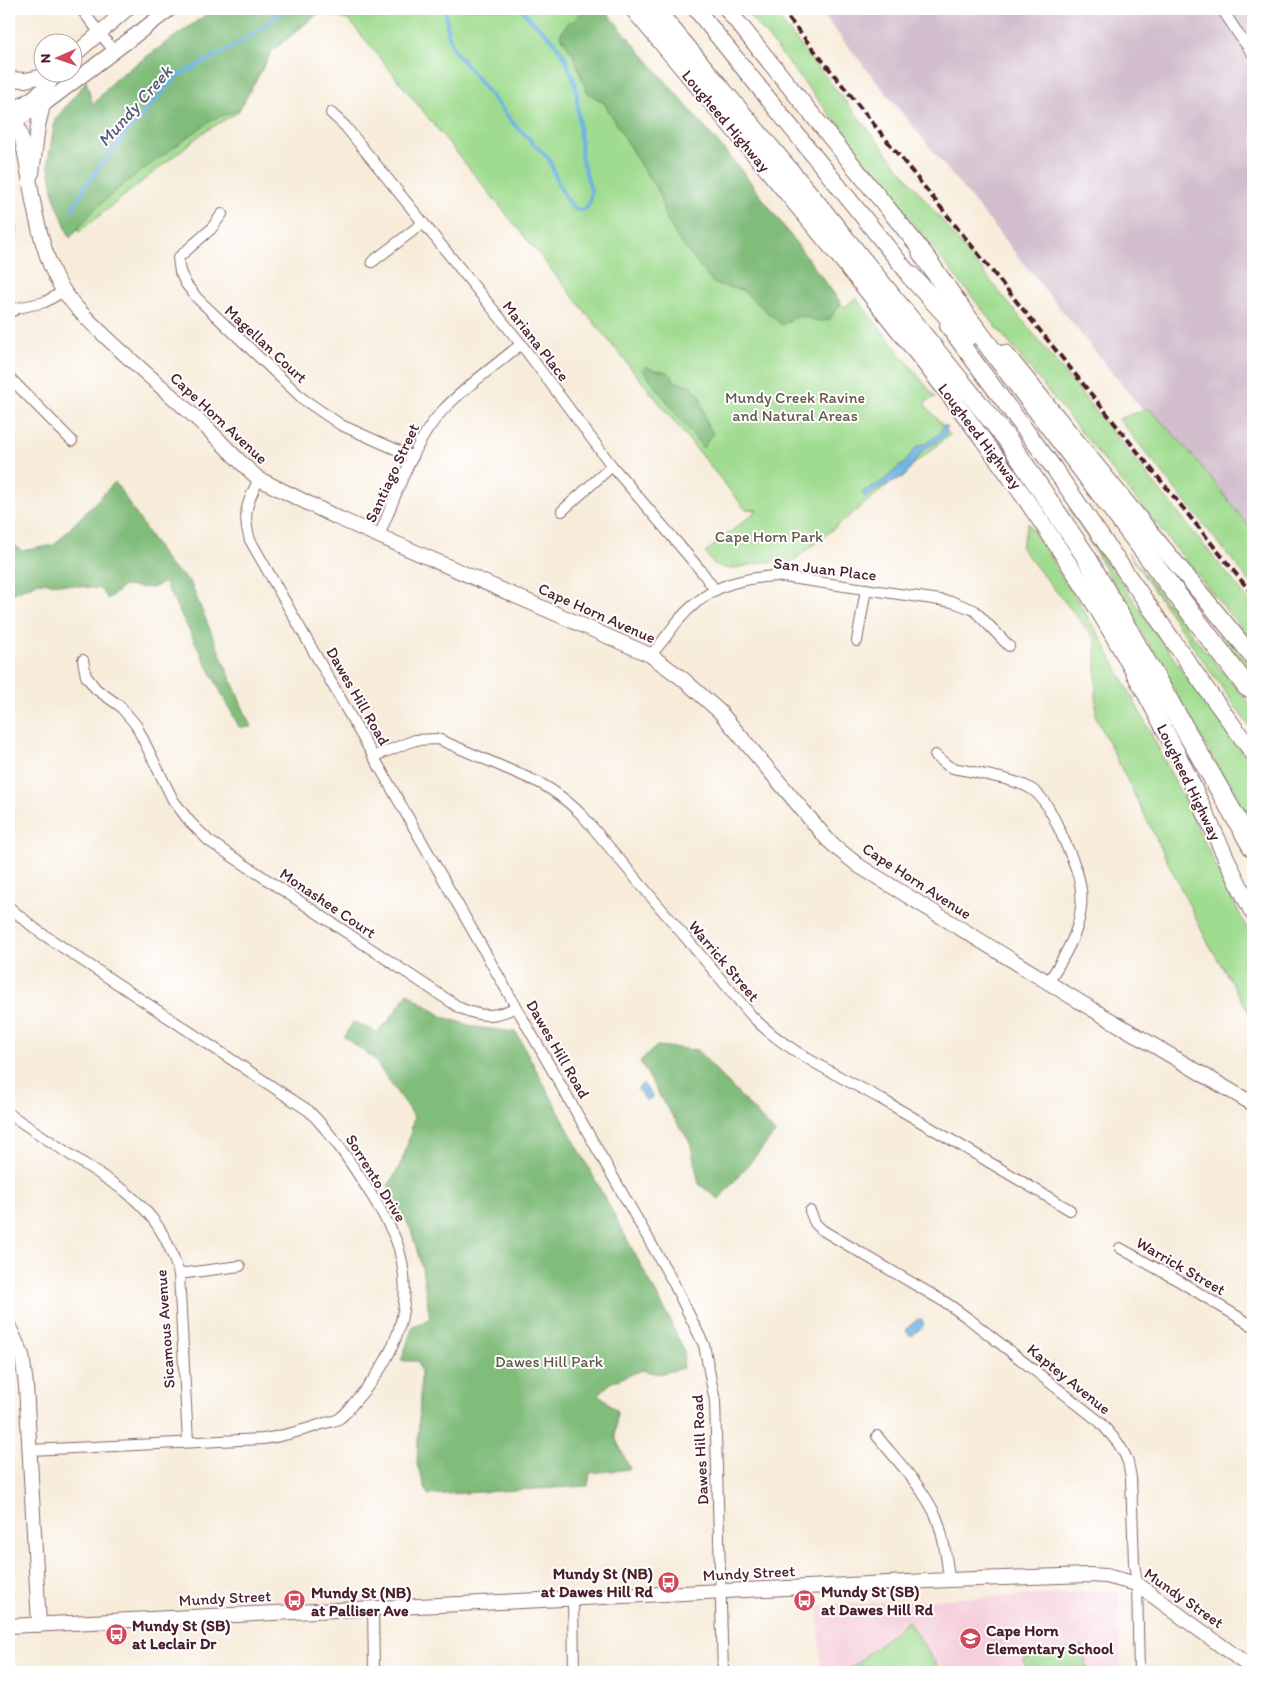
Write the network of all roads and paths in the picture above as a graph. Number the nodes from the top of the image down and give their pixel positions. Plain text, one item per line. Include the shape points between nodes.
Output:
1 (80, 9) edge
2 (128, 9) edge
3 (170, 9) edge
4 (633, 9) edge
5 (654, 9) edge
6 (696, 9) edge
7 (727, 9) edge
8 (1222, 9) edge
9 (99, 33) junction
10 (82, 48) edge
11 (114, 51) junction
12 (1253, 54) edge
13 (32, 78) edge
14 (9, 79) edge
15 (51, 82) edge
16 (43, 105) junction
17 (12, 112) edge
18 (331, 113) dead end
19 (30, 186) junction
20 (222, 214) dead end
21 (423, 223) junction
22 (922, 253) junction
23 (372, 262) dead end
24 (910, 275) junction
25 (64, 291) junction
26 (9, 313) edge
27 (521, 344) junction
28 (9, 377) edge
29 (72, 441) dead end
30 (413, 457) junction
31 (612, 466) junction
32 (259, 479) junction
33 (562, 512) dead end
34 (379, 536) junction
35 (866, 589) junction
36 (715, 590) junction
37 (857, 641) dead end
38 (1009, 646) dead end
39 (650, 656) junction
40 (1253, 657) edge
41 (83, 660) dead end
42 (1250, 690) edge
43 (1253, 753) edge
44 (935, 755) dead end
45 (375, 756) junction
46 (1253, 848) edge
47 (9, 907) edge
48 (1253, 913) edge
49 (1048, 982) junction
50 (517, 1007) junction
51 (1253, 1104) edge
52 (9, 1114) edge
53 (1070, 1210) dead end
54 (810, 1211) dead end
55 (1120, 1248) dead end
56 (240, 1266) dead end
57 (178, 1274) junction
58 (1253, 1326) edge
59 (9, 1327) edge
60 (877, 1436) dead end
61 (188, 1442) junction
62 (30, 1450) junction
63 (949, 1580) junction
64 (1137, 1584) junction
65 (722, 1591) junction
66 (573, 1599) junction
67 (373, 1608) junction
68 (40, 1625) junction
69 (9, 1626) edge
70 (1253, 1669) edge
71 (374, 1672) edge
72 (574, 1672) edge
73 (723, 1672) edge
74 (1139, 1672) edge

1 - 9 street
2 - 9 street
3 - 11 street
4 - 48 main road, Lougheed Highway via 847,266 956,403 1028,502 1094,604 1142,687
5 - 46 highway via 808,192 1007,439 1085,555
6 - 24 main road
7 - 22 main road
8 - 12 street
9 - 10 street
9 - 11 street
11 - 16 street
13 - 14 street
15 - 17 street
16 - 17 street
16 - 19 street
17 - 19 street, Cape Horn Avenue via 23,144
18 - 21 street, Mariana Place via 346,126
19 - 25 street, Cape Horn Avenue via 46,253
20 - 30 street, Magellan Court via 211,230 178,258 180,272 192,291 209,311 315,409 341,425
21 - 23 street
21 - 27 street, Mariana Place
22 - 40 main road
22 - 42 highway via 963,312
24 - 42 highway via 973,344 1179,608
24 - 43 main road via 1053,467
25 - 26 street via 45,302
25 - 32 street, Cape Horn Avenue via 99,331
27 - 30 street, Santiago Street via 442,411
27 - 31 street, Mariana Place
28 - 29 street
30 - 34 street, Santiago Street
31 - 33 street
31 - 36 street, Mariana Place
32 - 34 street, Cape Horn Avenue
32 - 45 street, Dawes Hill Road via 246,513 250,540
34 - 39 street, Cape Horn Avenue
35 - 36 street, San Juan Place via 777,576 732,582
35 - 37 street
35 - 38 street, San Juan Place via 953,602 974,610
36 - 39 street, San Juan Place via 678,621
39 - 49 street, Cape Horn Avenue via 683,679 720,712 838,849 876,878
41 - 50 street, Monashee Court via 86,676 136,725 173,800 209,841 469,1012 496,1015
44 - 49 street via 951,767 1028,787 1043,800 1054,817 1078,873 1082,899 1076,932
45 - 50 street, Dawes Hill Road
45 - 53 street, Warrick Street via 415,740 438,739 554,791 582,815 750,1015 769,1033
47 - 61 street, Sorrento Drive via 51,939 309,1111 357,1172 390,1225 399,1248 405,1301 394,1345 369,1386 340,1418 263,1439
49 - 51 street, Cape Horn Avenue
50 - 65 street, Dawes Hill Road via 673,1282 704,1345 715,1401
52 - 57 street, Sicamous Avenue via 140,1204 162,1231
54 - 64 street, Kaptey Avenue via 822,1230 948,1304 1107,1430 1128,1462
55 - 58 street, Warrick Street
56 - 57 street
57 - 61 street, Sicamous Avenue
59 - 62 street via 22,1356
60 - 63 street via 932,1510 943,1539
61 - 62 street, Sorrento Drive
62 - 68 street
63 - 64 street, Mundy Street via 1089,1575
63 - 65 street, Mundy Street
64 - 70 street, Mundy Street
64 - 74 street, Kaptey Avenue
65 - 66 street, Mundy Street
65 - 73 street, Dawes Hill Road
66 - 67 street, Mundy Street
66 - 72 street
67 - 68 street, Mundy Street
67 - 71 street
68 - 69 street, Mundy Street

